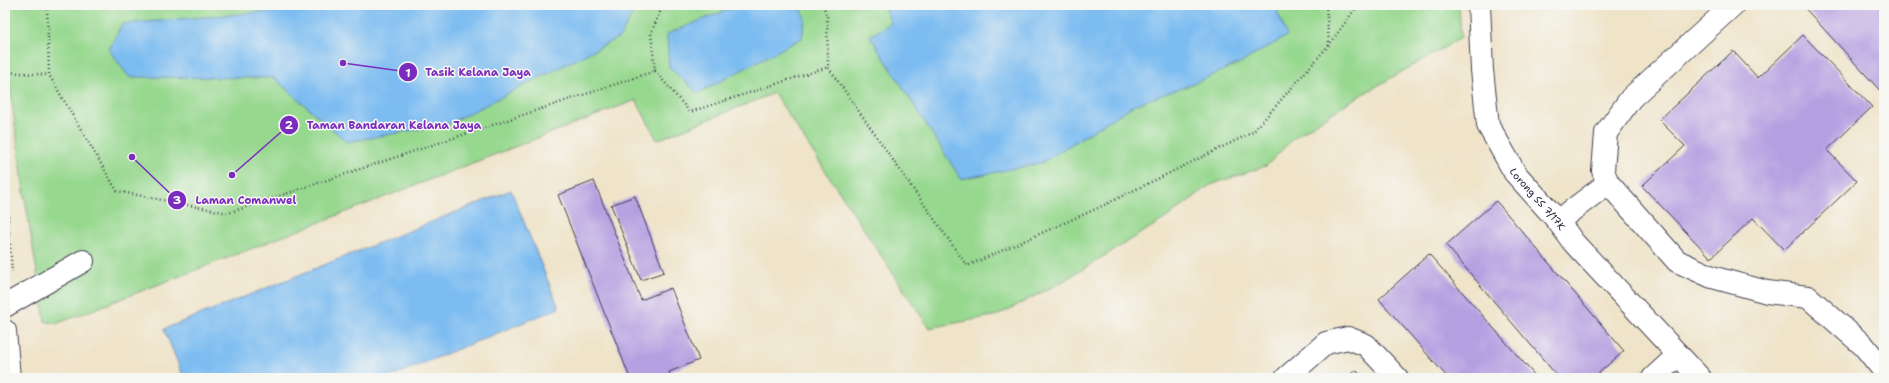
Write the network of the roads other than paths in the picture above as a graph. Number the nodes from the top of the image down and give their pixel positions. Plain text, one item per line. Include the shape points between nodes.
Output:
1 (1479, 5) edge
2 (1733, 5) edge
3 (1608, 183) junction
4 (1558, 222) junction
5 (84, 261) dead end
6 (10, 303) edge
7 (5, 331) edge
8 (1678, 355) junction
9 (1884, 371) edge
10 (9, 378) edge
11 (1286, 378) edge
12 (1397, 378) edge
13 (1653, 378) edge
14 (1700, 378) edge

1 - 4 main road, Lorong SS 7/17K via 1488,125 1515,174
2 - 3 main road via 1631,98 1606,133 1603,171
3 - 4 main road
3 - 9 main road via 1677,261 1719,279 1767,292 1808,297 1864,346
4 - 8 main road, Lorong SS 7/17K via 1573,242
5 - 6 main road
7 - 10 main road
8 - 13 main road
8 - 14 main road, Lorong SS 7/17K
11 - 12 main road via 1326,343 1348,338 1366,345

